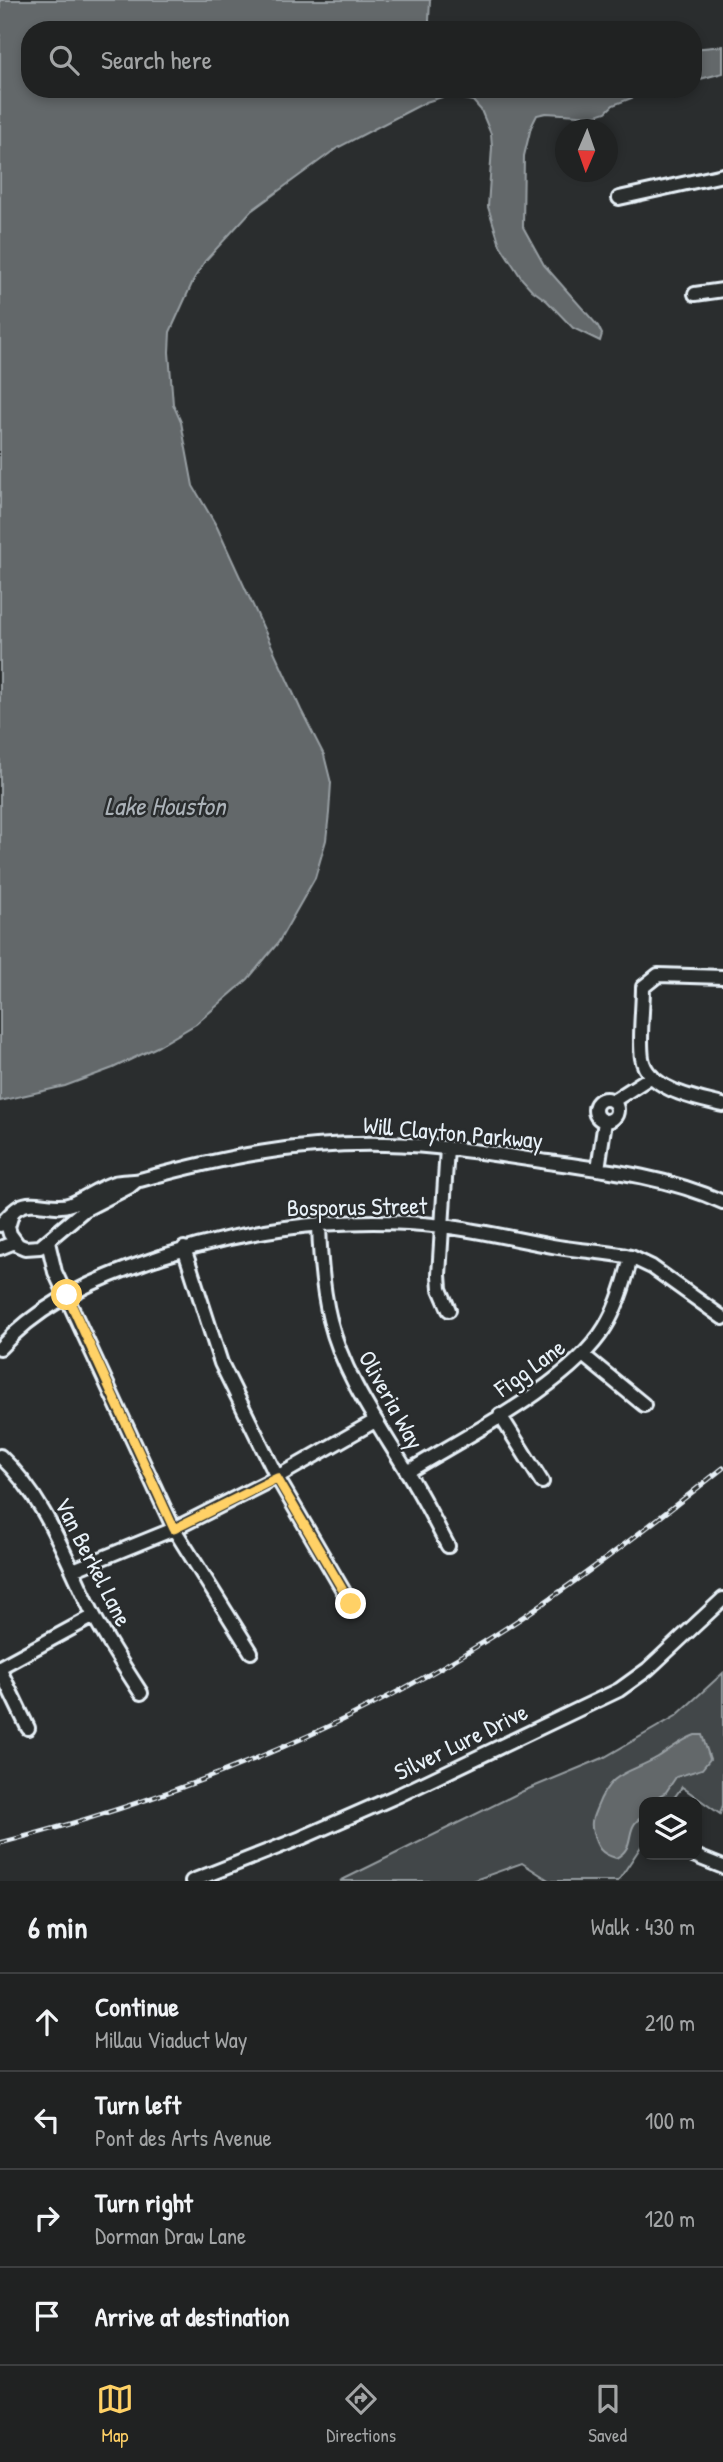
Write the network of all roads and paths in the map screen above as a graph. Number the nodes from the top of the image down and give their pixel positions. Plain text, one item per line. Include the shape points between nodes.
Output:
1 (723, 175) edge
2 (619, 198) dead end
3 (723, 290) edge
4 (695, 294) dead end
5 (723, 977) edge
6 (652, 1076) junction
7 (723, 1105) edge
8 (447, 1148) junction
9 (598, 1169) junction
10 (135, 1181) junction
11 (723, 1202) edge
12 (41, 1206) junction
13 (12, 1214) junction
14 (319, 1224) junction
15 (0, 1225) edge
16 (441, 1226) junction
17 (49, 1240) junction
18 (15, 1242) junction
19 (0, 1248) edge
20 (33, 1248) junction
21 (184, 1248) junction
22 (631, 1257) junction
23 (55, 1272) junction
24 (67, 1295) junction
25 (449, 1310) dead end
26 (723, 1318) edge
27 (0, 1348) edge
28 (583, 1355) junction
29 (644, 1405) dead end
30 (500, 1415) junction
31 (375, 1421) junction
32 (0, 1456) edge
33 (407, 1472) junction
34 (277, 1478) junction
35 (542, 1482) dead end
36 (174, 1529) junction
37 (448, 1546) dead end
38 (73, 1570) junction
39 (723, 1599) edge
40 (351, 1604) dead end
41 (94, 1616) junction
42 (251, 1652) dead end
43 (0, 1668) edge
44 (141, 1693) dead end
45 (28, 1728) dead end
46 (702, 1859) edge
47 (723, 1867) edge
48 (191, 1881) edge

1 - 2 street
3 - 4 street
5 - 6 street via 658,975 643,987 642,1060
6 - 7 street via 677,1093
6 - 9 street via 595,1107 596,1115 605,1121
8 - 9 street, Will Clayton Parkway
8 - 10 street, Will Clayton Parkway via 384,1144 296,1147 215,1159
8 - 16 street
9 - 11 street, Will Clayton Parkway via 673,1184
10 - 12 street, Will Clayton Parkway via 113,1184 67,1206
10 - 17 street, Will Clayton Parkway via 84,1210
12 - 13 street via 29,1203
12 - 17 street via 53,1220
13 - 15 street
13 - 18 street via 8,1227
14 - 16 street, Bosporus Street
14 - 21 street, Bosporus Street
14 - 31 street, Oliveria Way via 320,1272 330,1321 343,1359
16 - 22 street, Bosporus Street
16 - 25 street via 440,1289
17 - 20 street
17 - 23 street
18 - 19 street
18 - 20 street
20 - 23 street
21 - 24 street, Bosporus Street
21 - 34 street via 221,1363
22 - 26 street, Bosporus Street
22 - 28 street, Figg Lane via 611,1316
23 - 24 street
24 - 27 street, Bosporus Street via 37,1314
24 - 36 street
28 - 29 street
28 - 30 street, Figg Lane
30 - 33 street, Figg Lane
30 - 35 street
31 - 33 street, Oliveria Way
31 - 34 street
32 - 38 street, Van Berkel Lane via 50,1519
33 - 37 street, Oliveria Way
34 - 36 street
34 - 40 street
36 - 38 street
36 - 42 street
38 - 41 street, Van Berkel Lane
39 - 48 street, Silver Lure Drive via 648,1669 610,1694 399,1795
41 - 43 street
41 - 44 street, Van Berkel Lane
43 - 45 street
46 - 47 street

